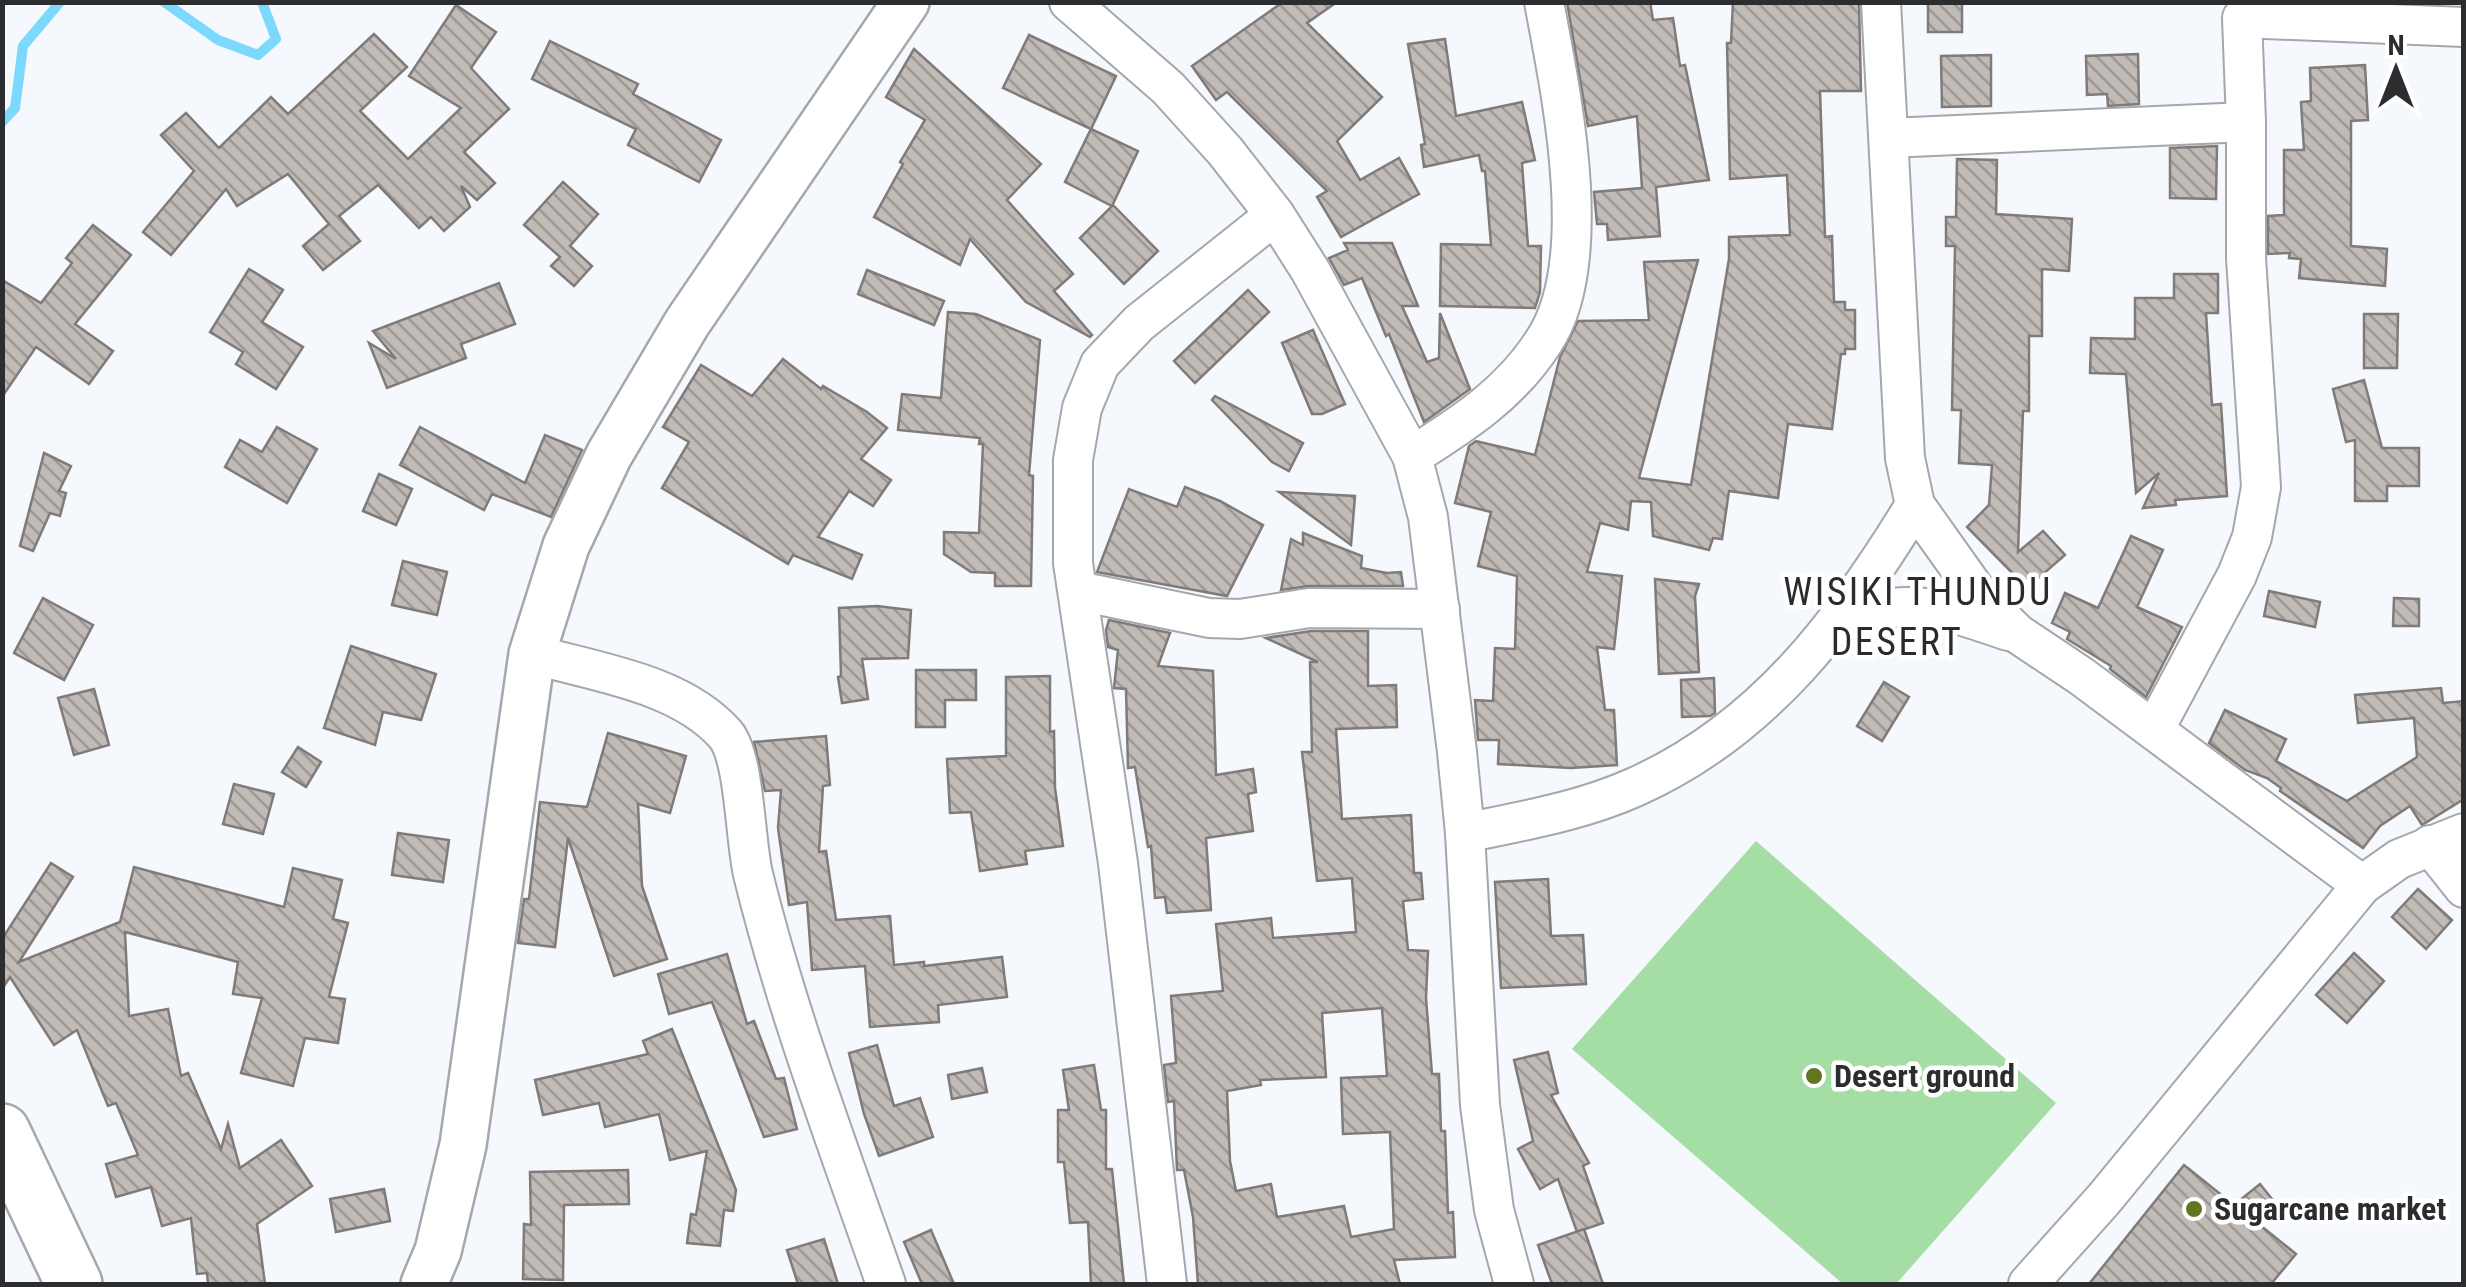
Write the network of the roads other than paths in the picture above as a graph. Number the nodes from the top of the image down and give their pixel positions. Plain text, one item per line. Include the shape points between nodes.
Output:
1 (906, 2) edge
2 (1069, 2) edge
3 (1544, 2) edge
4 (1881, 2) edge
5 (2242, 10) edge
6 (2429, 14) edge
7 (2464, 27) edge
8 (2246, 122) junction
9 (1889, 138) junction
10 (1276, 216) junction
11 (1412, 456) junction
12 (1914, 505) junction
13 (1079, 592) junction
14 (1440, 609) junction
15 (1837, 622) junction
16 (2018, 634) junction
17 (532, 654) junction
18 (2154, 730) junction
19 (1465, 833) junction
20 (2447, 839) edge
21 (2362, 885) junction
22 (2464, 888) edge
23 (2, 1132) edge
24 (74, 1284) edge
25 (424, 1284) edge
26 (886, 1284) edge
27 (1168, 1284) edge
28 (1514, 1284) edge
29 (2028, 1284) edge

1 - 17 street via 728,260 609,455 566,546
2 - 10 street via 1168,88
3 - 11 street via 1567,140 1571,234 1557,318 1532,357 1480,413
4 - 9 street
5 - 6 street
5 - 8 street
6 - 7 street
8 - 9 street
8 - 18 street via 2245,239 2261,487 2237,575
9 - 12 street
10 - 11 street
10 - 13 street via 1139,324 1100,364 1082,408 1073,460
11 - 14 street
12 - 15 street
12 - 16 street via 1980,598
13 - 14 street via 1209,618 1310,608
13 - 27 street
14 - 19 street
15 - 16 street via 1870,609 1919,607
15 - 19 street via 1749,717 1693,756 1633,788
16 - 18 street
17 - 25 street via 462,1145
17 - 26 street via 656,690 705,714 729,738 766,922
18 - 21 street
19 - 28 street via 1480,1106 1494,1210
20 - 21 street
20 - 22 street
21 - 29 street
23 - 24 main road

